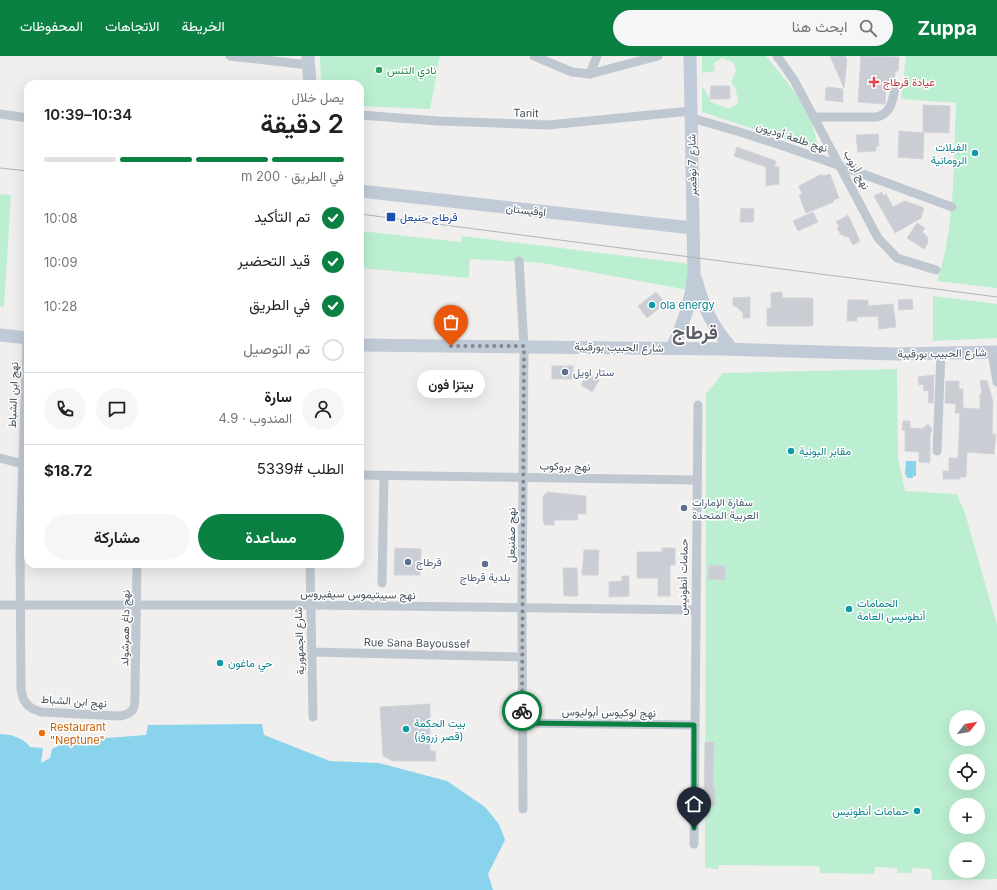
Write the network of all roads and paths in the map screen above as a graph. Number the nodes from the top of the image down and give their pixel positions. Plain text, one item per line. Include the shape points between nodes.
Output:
1 (230, 56) edge
2 (534, 56) edge
3 (597, 56) edge
4 (658, 56) edge
5 (690, 56) edge
6 (777, 56) edge
7 (309, 60) edge
8 (590, 74) junction
9 (310, 80) edge
10 (895, 89) dead end
11 (0, 114) edge
12 (691, 114) junction
13 (364, 116) edge
14 (24, 117) edge
15 (815, 117) junction
16 (841, 166) junction
17 (364, 191) edge
18 (952, 207) dead end
19 (692, 228) junction
20 (519, 261) dead end
21 (936, 270) dead end
22 (694, 275) junction
23 (0, 335) edge
24 (24, 338) edge
25 (364, 345) edge
26 (524, 346) junction
27 (672, 348) junction
28 (732, 349) junction
29 (994, 352) edge
30 (941, 353) junction
31 (997, 382) edge
32 (698, 405) dead end
33 (937, 451) dead end
34 (0, 458) edge
35 (24, 465) edge
36 (364, 475) edge
37 (384, 475) junction
38 (524, 478) junction
39 (697, 480) junction
40 (24, 493) edge
41 (137, 568) edge
42 (310, 568) edge
43 (382, 583) dead end
44 (0, 605) edge
45 (20, 605) junction
46 (138, 605) junction
47 (310, 605) junction
48 (522, 608) junction
49 (695, 610) junction
50 (311, 652) junction
51 (522, 657) junction
52 (135, 692) joint
53 (313, 717) dead end
54 (522, 723) junction
55 (694, 725) junction
56 (523, 809) dead end
57 (694, 844) dead end

1 - 7 street
2 - 8 street via 572,72
3 - 8 street
4 - 8 street
5 - 12 main road, شارع 7 نوفمبر
6 - 15 street, نهج أرنوب
7 - 9 main road
10 - 15 street via 891,105 884,115
11 - 14 street
12 - 13 street, Tanit via 542,125
12 - 16 street, نهج طلعة أوديون
12 - 19 main road, شارع 7 نوفمبر
15 - 16 street, نهج أرنوب
16 - 18 street, نهج طلعة أوديون
16 - 21 street, نهج أرنوب via 878,238 886,247 897,258
17 - 19 main road, اوقيستان
19 - 22 main road, شارع 7 نوفمبر
20 - 26 street, نهج صفنبعل
22 - 27 main road, شارع 7 نوفمبر via 690,304
22 - 28 main road, شارع 7 نوفمبر via 704,307 714,326
23 - 24 main road
25 - 26 main road, شارع الحبيب بورقيبة
26 - 27 main road, شارع الحبيب بورقيبة
26 - 38 street, نهج صفنبعل
27 - 28 main road, شارع الحبيب بورقيبة
28 - 30 main road, شارع الحبيب بورقيبة
29 - 30 main road, شارع الحبيب بورقيبة
29 - 31 street
30 - 33 street
32 - 39 street, حمامات أنطونيس
34 - 35 street
36 - 37 street, نهج بروكوب
37 - 38 street, نهج بروكوب
37 - 43 street
38 - 39 street, نهج بروكوب
38 - 48 street, نهج صفنبعل
39 - 49 street, حمامات أنطونيس
40 - 45 street, نهج ابن الشباط
41 - 46 street, نهج داغ همرشولد
42 - 47 street, شارع الجمهورية
44 - 45 street, نهج سيبتيموس سيفيروس
45 - 46 street, نهج سيبتيموس سيفيروس
45 - 52 street, نهج ابن الشباط via 21,689 23,701 31,709 41,712 128,715 135,704
46 - 47 street, نهج سيبتيموس سيفيروس
46 - 52 street, نهج داغ همرشولد
47 - 48 street, نهج سيبتيموس سيفيروس
47 - 50 street, شارع الجمهورية
48 - 49 street, نهج سيبتيموس سيفيروس
48 - 51 street, نهج صفنبعل
49 - 55 street, حمامات أنطونيس
50 - 51 street, Rue Sana Bayoussef
50 - 53 street, شارع الجمهورية
51 - 54 street, نهج صفنبعل
54 - 55 street, نهج لوكيوس أبوليوس
54 - 56 street, نهج صفنبعل
55 - 57 street, حمامات أنطونيس

